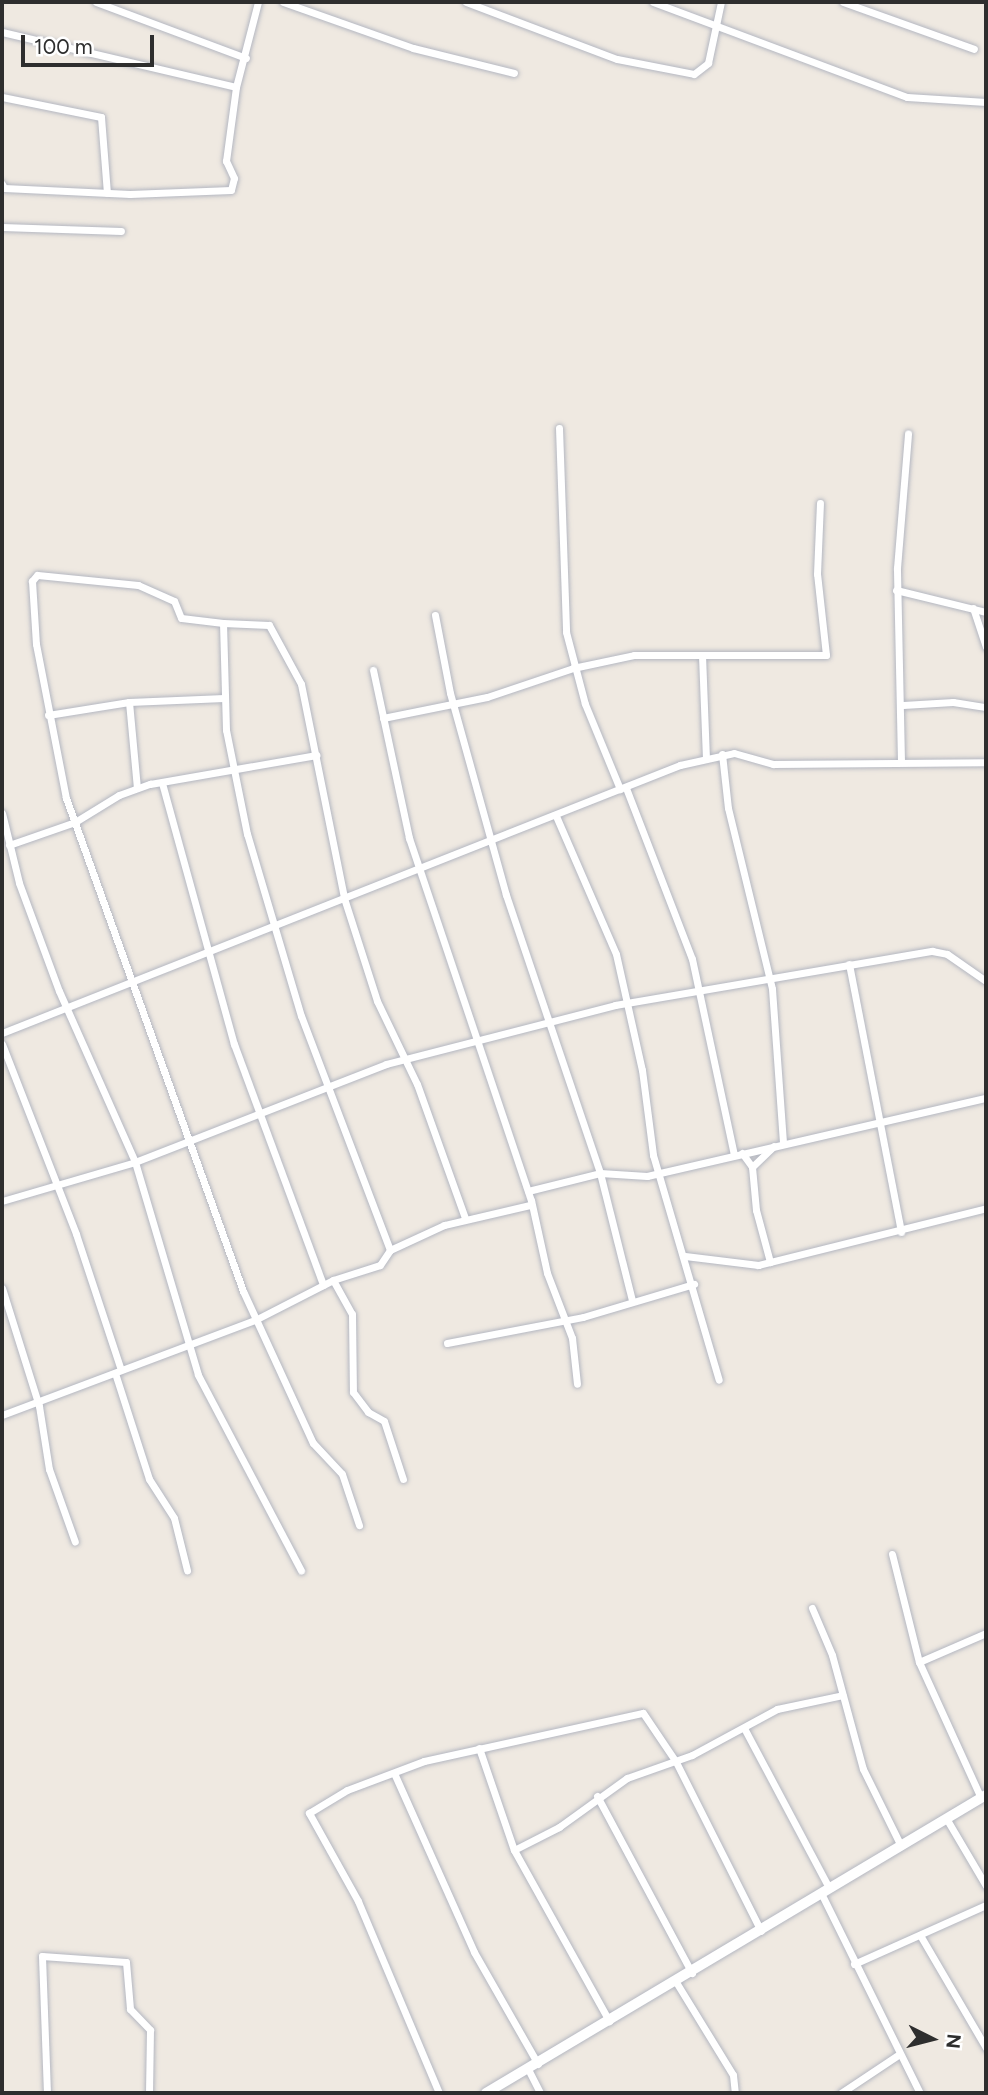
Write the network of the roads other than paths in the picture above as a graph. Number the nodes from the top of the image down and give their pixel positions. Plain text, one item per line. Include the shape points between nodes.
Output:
1 (96, 2) edge
2 (120, 2) edge
3 (258, 2) edge
4 (283, 2) edge
5 (466, 2) edge
6 (653, 2) edge
7 (721, 2) edge
8 (843, 2) edge
9 (859, 4) edge
10 (118, 11) junction
11 (717, 25) junction
12 (2, 32) edge
13 (975, 49) dead end
14 (246, 58) junction
15 (514, 73) dead end
16 (236, 87) junction
17 (2, 97) edge
18 (986, 102) edge
19 (2, 187) edge
20 (107, 193) junction
21 (2, 226) edge
22 (121, 231) dead end
23 (559, 428) dead end
24 (908, 433) dead end
25 (820, 503) dead end
26 (896, 590) junction
27 (973, 608) junction
28 (986, 612) edge
29 (435, 615) dead end
30 (223, 623) junction
31 (986, 647) edge
32 (702, 655) junction
33 (573, 668) junction
34 (373, 670) dead end
35 (224, 698) junction
36 (129, 702) junction
37 (454, 705) junction
38 (904, 705) junction
39 (986, 707) edge
40 (48, 715) junction
41 (383, 718) junction
42 (722, 754) junction
43 (316, 755) junction
44 (706, 759) junction
45 (901, 762) junction
46 (986, 762) edge
47 (236, 766) junction
48 (162, 783) junction
49 (137, 788) junction
50 (623, 789) junction
51 (2, 813) edge
52 (556, 816) junction
53 (75, 821) junction
54 (493, 841) junction
55 (9, 845) junction
56 (418, 866) junction
57 (344, 898) junction
58 (274, 929) junction
59 (209, 955) junction
60 (849, 964) junction
61 (768, 975) junction
62 (986, 981) edge
63 (134, 984) junction
64 (699, 988) junction
65 (628, 1003) junction
66 (66, 1010) junction
67 (548, 1024) junction
68 (2, 1033) edge
69 (476, 1039) junction
70 (2, 1044) edge
71 (407, 1060) junction
72 (328, 1087) junction
73 (986, 1098) edge
74 (260, 1113) junction
75 (877, 1125) junction
76 (189, 1140) junction
77 (779, 1144) junction
78 (738, 1154) junction
79 (135, 1162) junction
80 (752, 1167) junction
81 (661, 1172) junction
82 (600, 1173) junction
83 (57, 1185) junction
84 (528, 1191) junction
85 (2, 1201) edge
86 (530, 1205) junction
87 (986, 1208) edge
88 (465, 1218) junction
89 (901, 1231) junction
90 (390, 1250) junction
91 (685, 1256) junction
92 (770, 1262) junction
93 (334, 1280) junction
94 (694, 1284) junction
95 (323, 1285) junction
96 (2, 1288) edge
97 (632, 1300) junction
98 (566, 1320) junction
99 (255, 1321) junction
100 (447, 1343) dead end
101 (189, 1344) junction
102 (118, 1371) junction
103 (719, 1380) dead end
104 (577, 1384) dead end
105 (39, 1406) junction
106 (2, 1415) edge
107 (402, 1479) dead end
108 (359, 1525) dead end
109 (75, 1542) dead end
110 (892, 1554) dead end
111 (187, 1570) dead end
112 (301, 1570) dead end
113 (812, 1608) dead end
114 (986, 1633) edge
115 (919, 1662) junction
116 (843, 1695) junction
117 (744, 1728) junction
118 (479, 1748) junction
119 (676, 1762) junction
120 (394, 1773) junction
121 (597, 1796) junction
122 (984, 1796) edge
123 (946, 1818) junction
124 (901, 1846) junction
125 (514, 1850) junction
126 (986, 1886) edge
127 (825, 1891) junction
128 (986, 1905) edge
129 (761, 1931) junction
130 (920, 1935) junction
131 (854, 1964) junction
132 (692, 1973) junction
133 (676, 1982) junction
134 (609, 2022) junction
135 (986, 2048) edge
136 (898, 2055) junction
137 (533, 2067) junction
138 (47, 2093) edge
139 (149, 2093) edge
140 (439, 2093) edge
141 (486, 2093) edge
142 (540, 2093) edge
143 (735, 2093) edge
144 (841, 2093) edge
145 (920, 2093) edge

1 - 10 street
2 - 10 street
3 - 14 street
4 - 15 street via 413,48
5 - 11 street via 617,59 684,74 694,74 708,64
6 - 11 street
7 - 11 street
8 - 9 street
9 - 13 street
10 - 14 street
11 - 18 street via 915,99
12 - 16 street
14 - 16 street
16 - 20 street via 226,161 234,188
17 - 20 street via 101,117
19 - 20 street
21 - 22 street
23 - 33 street via 562,594
24 - 26 street
25 - 32 street via 817,586 827,654
26 - 27 street
26 - 38 street
27 - 28 street
27 - 31 street
29 - 37 street
30 - 35 street
30 - 40 street via 181,618 174,601 138,585 33,576 36,644
30 - 43 street via 271,628 301,684
32 - 33 street via 634,655
32 - 44 street
33 - 37 street
33 - 50 street
34 - 41 street
35 - 36 street
35 - 47 street
36 - 40 street
36 - 49 street
37 - 41 street
37 - 54 street
38 - 39 street via 953,702
38 - 45 street
40 - 53 street
41 - 56 street
42 - 44 street
42 - 45 street via 773,764
42 - 61 street via 728,808
43 - 47 street
43 - 57 street
44 - 50 street
45 - 46 street
47 - 48 street
47 - 58 street via 247,835
48 - 49 street
48 - 59 street
49 - 53 street
50 - 52 street
50 - 64 street via 668,888
51 - 55 street
52 - 54 street
52 - 65 street via 599,906
53 - 55 street
53 - 63 street
54 - 56 street
54 - 67 street
55 - 66 street
56 - 57 street
56 - 69 street
57 - 58 street
57 - 71 street via 377,1001
58 - 59 street
58 - 72 street
59 - 63 street
59 - 74 street
60 - 61 street
60 - 62 street via 932,951 947,954
60 - 75 street
61 - 64 street
61 - 77 street
63 - 66 street
63 - 76 street
64 - 65 street
64 - 78 street
65 - 67 street
65 - 81 street via 650,1141
66 - 68 street
66 - 79 street
67 - 69 street
67 - 82 street
69 - 71 street
69 - 84 street
70 - 83 street
71 - 72 street
71 - 88 street
72 - 74 street
72 - 90 street
73 - 75 street
74 - 76 street
74 - 95 street
75 - 77 street
75 - 89 street
76 - 79 street
76 - 99 street
77 - 78 street
77 - 80 street
78 - 80 street
78 - 81 street
79 - 83 street
79 - 101 street
80 - 92 street
81 - 82 street via 647,1177
81 - 91 street
82 - 84 street
82 - 97 street
83 - 85 street
83 - 102 street
84 - 86 street
86 - 88 street
86 - 98 street
87 - 89 street
88 - 90 street
89 - 92 street
90 - 93 street via 380,1265
91 - 92 street
91 - 94 street
93 - 95 street
93 - 107 street via 352,1314 353,1392 368,1412 384,1421
94 - 97 street
94 - 103 street
95 - 99 street
96 - 105 street
97 - 98 street
98 - 100 street
98 - 104 street
99 - 101 street
99 - 108 street via 313,1443 342,1474
101 - 102 street
101 - 112 street via 206,1393
102 - 105 street
102 - 111 street via 149,1479 174,1518
105 - 106 street
105 - 109 street via 49,1469
110 - 115 street
113 - 116 street
114 - 115 street
115 - 122 street
116 - 117 street via 776,1709
116 - 124 street via 863,1769
117 - 119 street
117 - 127 street
118 - 119 street via 643,1713
118 - 120 street
118 - 125 street
119 - 121 street via 638,1773
119 - 129 street
120 - 137 street via 474,1952
120 - 140 street via 347,1790 309,1813 362,1910
121 - 125 street via 559,1827
121 - 132 street
122 - 123 street
123 - 124 street
123 - 126 street
124 - 127 street
125 - 134 street
127 - 129 street
127 - 131 street
128 - 130 street
129 - 132 street
130 - 131 street
130 - 135 street
131 - 136 street
132 - 133 street
133 - 134 street
133 - 143 street via 733,2075
134 - 137 street
136 - 144 street
136 - 145 street
137 - 141 street
137 - 142 street
138 - 139 street via 42,1956 127,1962 130,2009 150,2030

